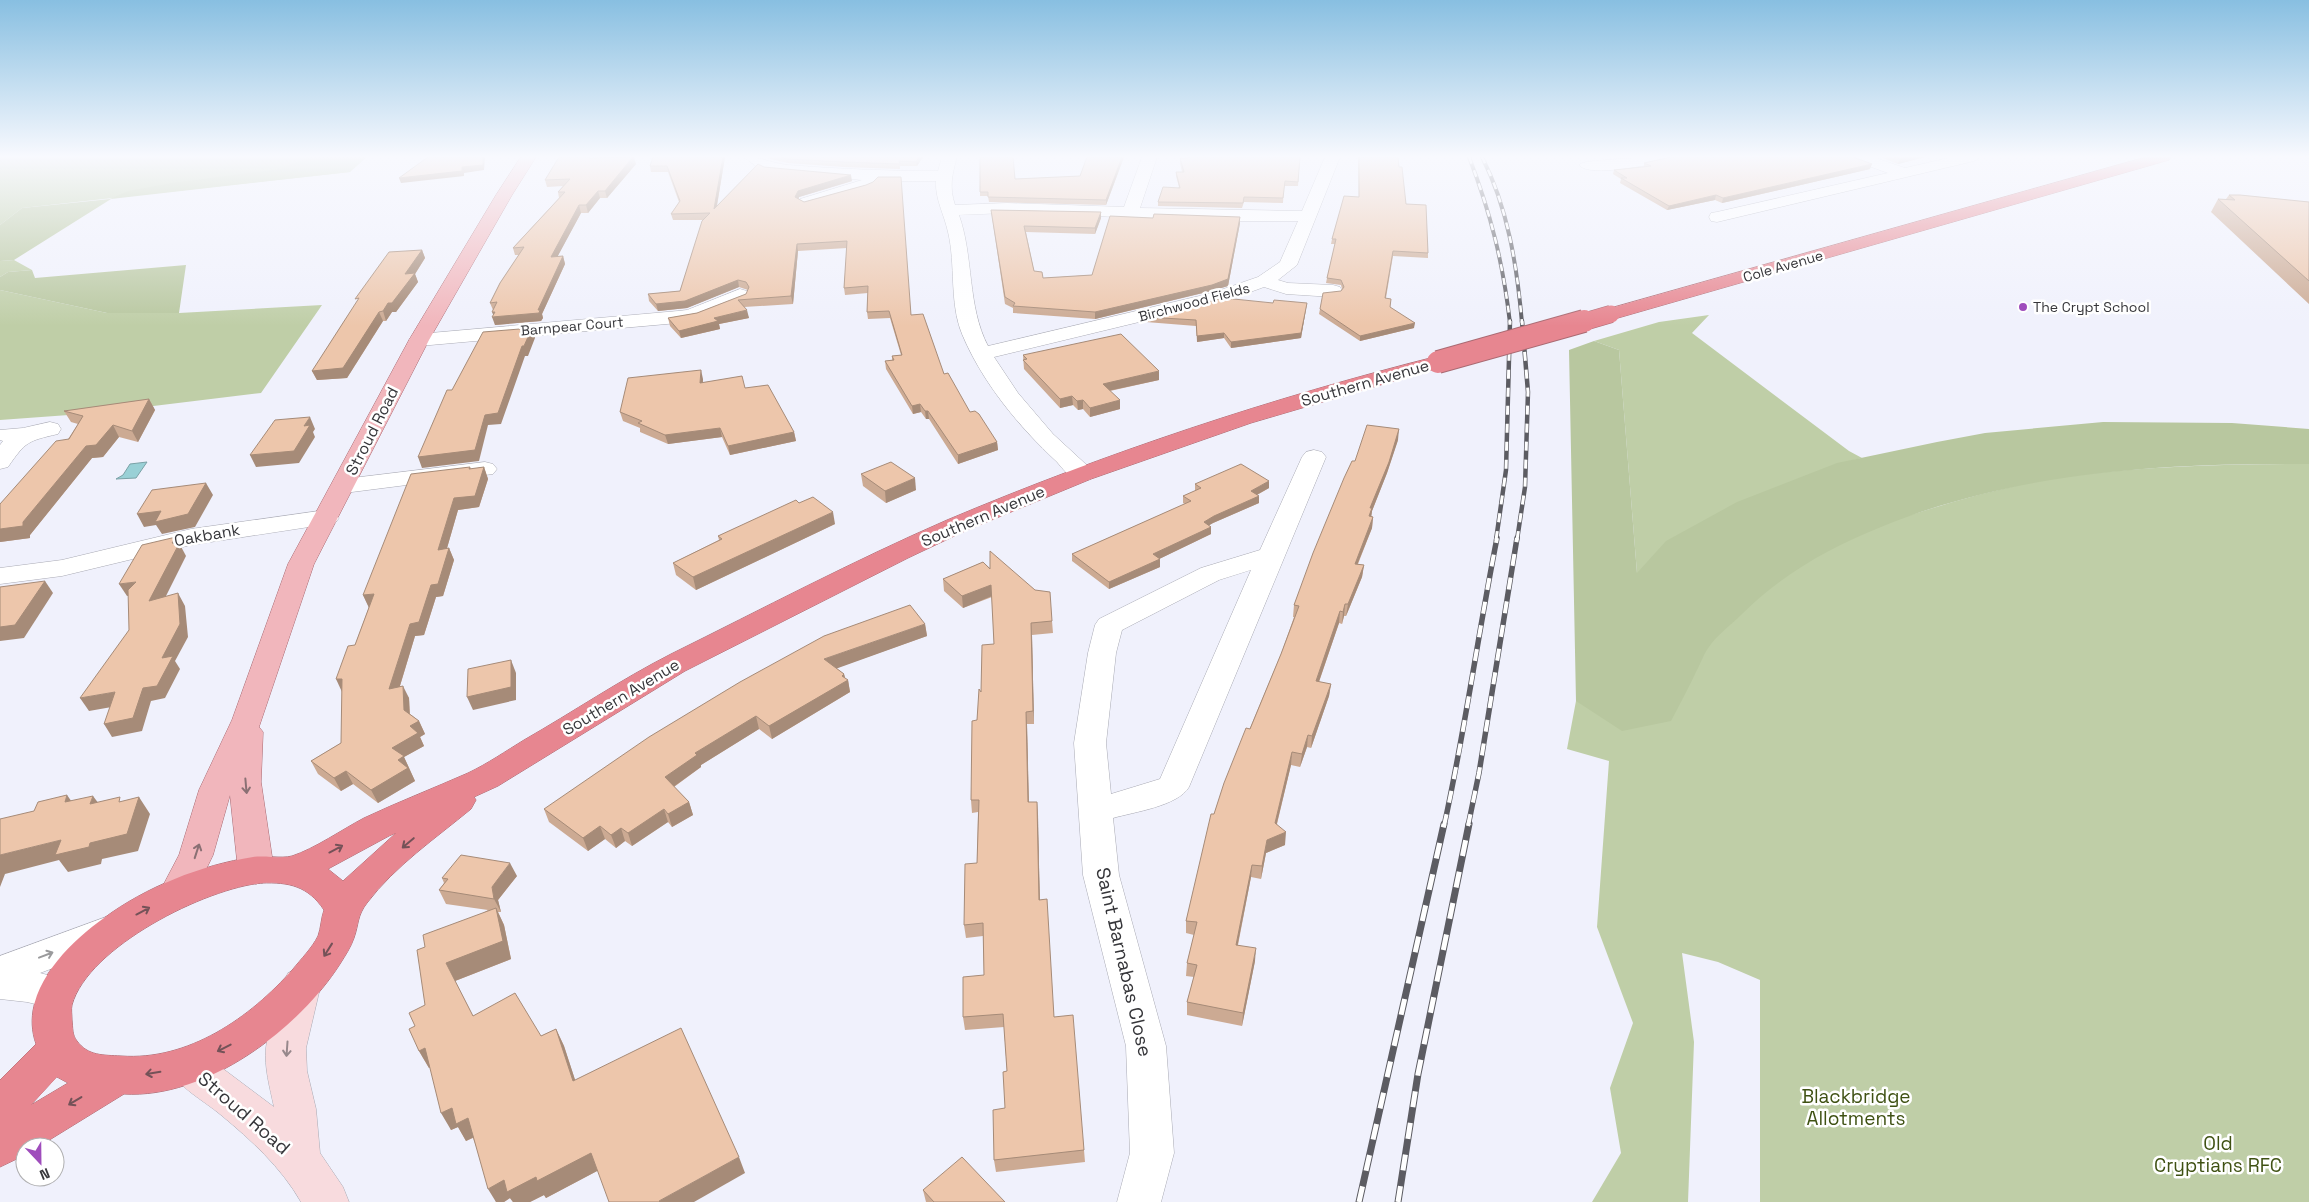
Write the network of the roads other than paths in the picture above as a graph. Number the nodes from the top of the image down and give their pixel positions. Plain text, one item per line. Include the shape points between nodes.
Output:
1 (493, 213) edge
2 (951, 213) edge
3 (1158, 213) edge
4 (1310, 213) edge
5 (1735, 213) edge
6 (1969, 213) edge
7 (1309, 216) junction
8 (1718, 217) dead end
9 (1264, 281) junction
10 (1337, 289) edge
11 (723, 298) edge
12 (419, 340) junction
13 (1516, 340) joint
14 (982, 354) junction
15 (50, 429) dead end
16 (1314, 457) dead end
17 (0, 462) edge
18 (485, 469) edge
19 (1083, 474) junction
20 (344, 486) junction
21 (326, 518) junction
22 (1271, 555) junction
23 (0, 576) edge
24 (247, 720) junction
25 (486, 778) junction
26 (1097, 810) junction
27 (256, 870) junction
28 (292, 872) junction
29 (176, 895) junction
30 (342, 909) junction
31 (111, 931) junction
32 (0, 972) edge
33 (0, 983) edge
34 (302, 984) junction
35 (56, 993) junction
36 (57, 1049) junction
37 (188, 1066) junction
38 (116, 1076) junction
39 (0, 1109) edge
40 (0, 1147) edge
41 (299, 1161) junction
42 (327, 1202) edge
43 (1139, 1202) edge

1 - 12 main road, Stroud Road
2 - 14 street via 957,233 970,325
3 - 7 street
4 - 7 street, Birchwood Fields
5 - 8 street
6 - 13 highway, Cole Avenue, bridge
7 - 9 street, Birchwood Fields via 1288,265
9 - 10 street via 1286,288
9 - 14 street, Birchwood Fields via 1219,297
11 - 12 street, Barnpear Court via 678,317
12 - 20 main road, Stroud Road
13 - 19 highway, Southern Avenue, bridge via 1277,408
14 - 19 street via 1025,416
15 - 17 street via 15,435
16 - 22 street
18 - 20 street
19 - 25 highway, Southern Avenue via 898,552 675,664
20 - 21 main road, Stroud Road
21 - 23 street, Oakbank via 191,537 62,568
21 - 24 main road, Stroud Road via 301,564
22 - 26 street via 1173,787
22 - 26 street, Saint Barnabas Close via 1210,574 1109,624 1090,743
24 -> 27 main road via 246,782
29 -> 24 main road via 196,855 215,790
28 -> 25 highway via 377,827
25 -> 30 highway via 375,870
26 - 43 street, Saint Barnabas Close via 1101,875 1146,1046 1152,1153
27 - 28 highway
27 - 29 highway via 218,878
28 - 30 highway via 316,879 332,892
31 -> 29 highway via 140,912
30 -> 34 highway via 336,938 317,968
32 -> 31 street
31 - 35 highway via 76,963
33 - 35 street
34 -> 37 highway via 244,1038
34 -> 41 main road, Stroud Road via 286,1048
35 - 36 highway via 50,1024
36 - 38 highway via 79,1069
36 - 39 highway
37 -> 38 highway via 150,1074
37 - 41 main road, Stroud Road via 236,1102
38 -> 40 highway
41 - 42 main road, Stroud Road

